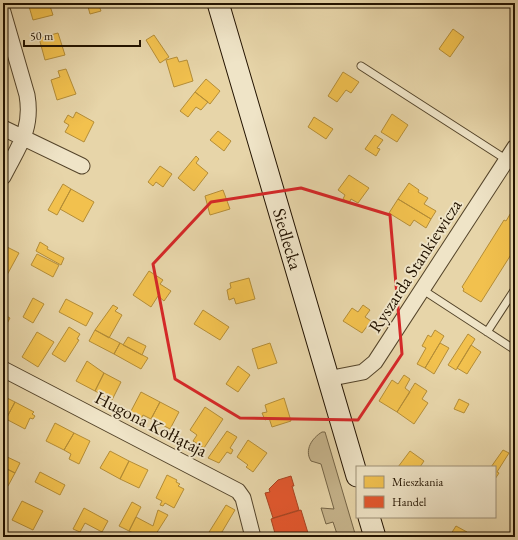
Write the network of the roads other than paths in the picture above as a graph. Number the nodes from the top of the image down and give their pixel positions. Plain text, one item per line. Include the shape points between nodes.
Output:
1 (218, 3) edge
2 (3, 12) edge
3 (361, 66) dead end
4 (3, 128) edge
5 (23, 138) junction
6 (515, 147) edge
7 (506, 160) junction
8 (82, 166) dead end
9 (3, 177) edge
10 (424, 290) junction
11 (515, 290) edge
12 (487, 332) junction
13 (515, 350) edge
14 (3, 369) edge
15 (327, 379) junction
16 (356, 473) edge
17 (369, 518) edge
18 (253, 537) edge
19 (375, 537) edge

1 - 15 main road, Siedlecka
2 - 5 street via 27,95 28,124
3 - 7 lane
4 - 5 street
5 - 8 street
5 - 9 street
6 - 7 street, Ryszarda Stankiewicza
7 - 10 street, Ryszarda Stankiewicza
10 - 12 lane
10 - 15 street, Ryszarda Stankiewicza via 375,362 362,372
11 - 12 lane
12 - 13 lane
14 - 18 street, Hugona Kołłątaja via 238,491 243,498
15 - 16 main road, Siedlecka
17 - 19 main road

